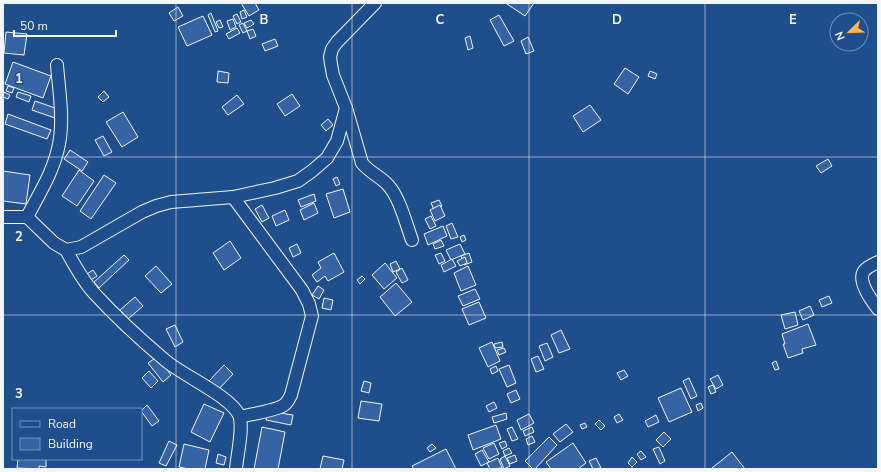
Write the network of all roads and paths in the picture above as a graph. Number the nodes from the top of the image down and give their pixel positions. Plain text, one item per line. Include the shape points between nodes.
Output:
1 (375, 3) edge
2 (57, 65) dead end
3 (346, 108) junction
4 (233, 197) junction
5 (3, 217) edge
6 (27, 217) junction
7 (412, 240) dead end
8 (66, 250) junction
9 (878, 262) edge
10 (878, 309) edge
11 (240, 417) junction
12 (236, 469) edge

1 - 3 street via 337,42 330,56 333,75
2 - 6 street via 61,116 59,144 52,169
3 - 4 street via 337,141 327,158 312,172 275,188
3 - 7 street via 362,163 389,186
4 - 8 street via 171,202 156,206 81,247
4 - 11 street via 302,290 310,304 312,316 288,400 276,408
5 - 6 street
6 - 8 street
8 - 11 street via 93,292 120,319 168,362 231,404
9 - 10 street via 864,271 862,278
11 - 12 street

